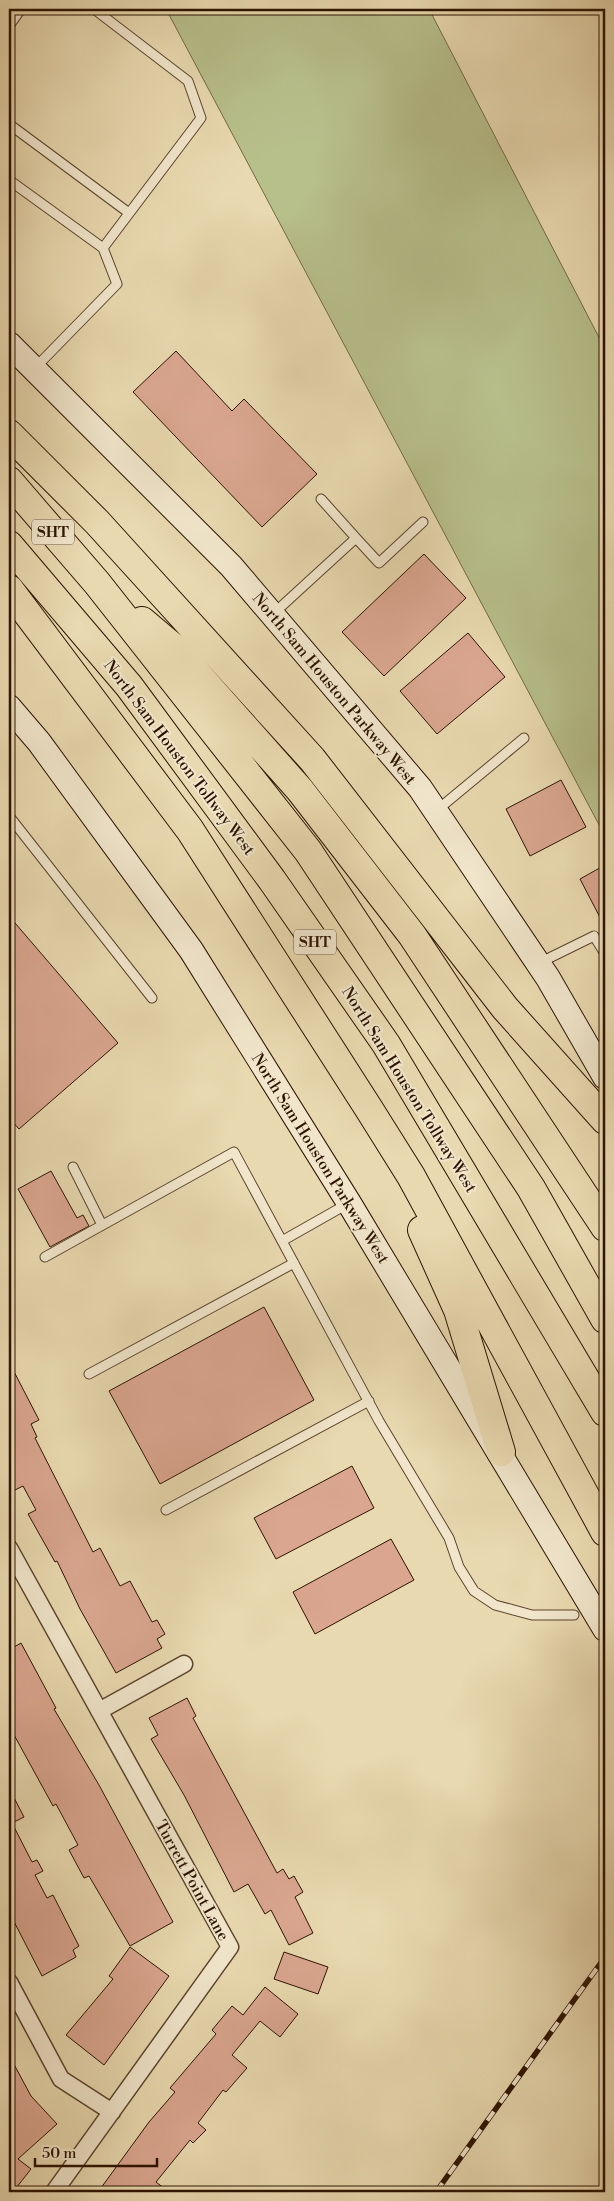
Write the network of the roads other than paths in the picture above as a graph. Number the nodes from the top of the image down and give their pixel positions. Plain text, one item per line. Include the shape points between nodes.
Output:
1 (22, 9) edge
2 (94, 9) edge
3 (9, 26) edge
4 (9, 124) edge
5 (9, 180) edge
6 (129, 213) junction
7 (103, 248) junction
8 (9, 344) edge
9 (34, 369) junction
10 (9, 434) edge
11 (9, 481) edge
12 (321, 499) dead end
13 (423, 522) dead end
14 (356, 538) junction
15 (9, 545) edge
16 (97, 582) junction
17 (9, 589) edge
18 (272, 614) junction
19 (94, 702) junction
20 (9, 707) edge
21 (524, 738) dead end
22 (435, 811) junction
23 (9, 816) edge
24 (605, 954) edge
25 (539, 963) junction
26 (152, 998) dead end
27 (605, 1077) edge
28 (605, 1120) edge
29 (73, 1167) dead end
30 (349, 1202) junction
31 (102, 1225) junction
32 (605, 1227) edge
33 (282, 1241) junction
34 (45, 1257) dead end
35 (294, 1264) junction
36 (605, 1319) edge
37 (88, 1374) dead end
38 (368, 1401) junction
39 (605, 1412) edge
40 (501, 1452) junction
41 (166, 1510) dead end
42 (605, 1532) edge
43 (9, 1548) edge
44 (574, 1616) dead end
45 (605, 1629) edge
46 (184, 1664) dead end
47 (99, 1711) junction
48 (11, 1992) edge
49 (112, 2112) junction
50 (54, 2192) edge

1 - 3 lane
2 - 6 lane via 188,81 201,118
4 - 6 lane
5 - 7 lane
6 - 7 lane
7 - 9 lane via 117,284
8 - 9 main road, North Sam Houston Parkway West
9 - 18 main road, North Sam Houston Parkway West via 231,566
10 - 28 highway via 97,522 312,759 505,1008
11 - 16 highway, SHT
12 - 14 lane
13 - 14 lane via 379,563
14 - 18 lane
15 - 39 highway, North Sam Houston Tollway West / SHT via 129,686 386,1044
16 - 32 highway via 174,648 300,790 412,935
16 - 36 highway, SHT via 308,851 531,1188
17 - 19 highway
18 - 22 main road, North Sam Houston Parkway West via 420,788
19 - 40 highway via 401,1183 458,1310
19 - 42 highway via 190,830 411,1176
20 - 30 main road, North Sam Houston Parkway West via 39,742 191,950
21 - 22 lane
22 - 25 main road, North Sam Houston Parkway West
23 - 26 lane
24 - 25 lane via 594,936
25 - 27 main road, North Sam Houston Parkway West
29 - 31 lane
30 - 33 lane
30 - 40 main road, North Sam Houston Parkway West
31 - 33 lane via 234,1152
31 - 34 lane
33 - 35 lane
35 - 37 lane
35 - 38 lane
38 - 41 lane
38 - 44 lane via 449,1538 459,1567 474,1591 495,1605 532,1615
40 - 45 main road, North Sam Houston Parkway West
43 - 47 street, Turrett Point Lane
46 - 47 street
47 - 49 street, Turrett Point Lane via 230,1947
48 - 49 street via 61,2079
49 - 50 street, Turrett Point Lane

